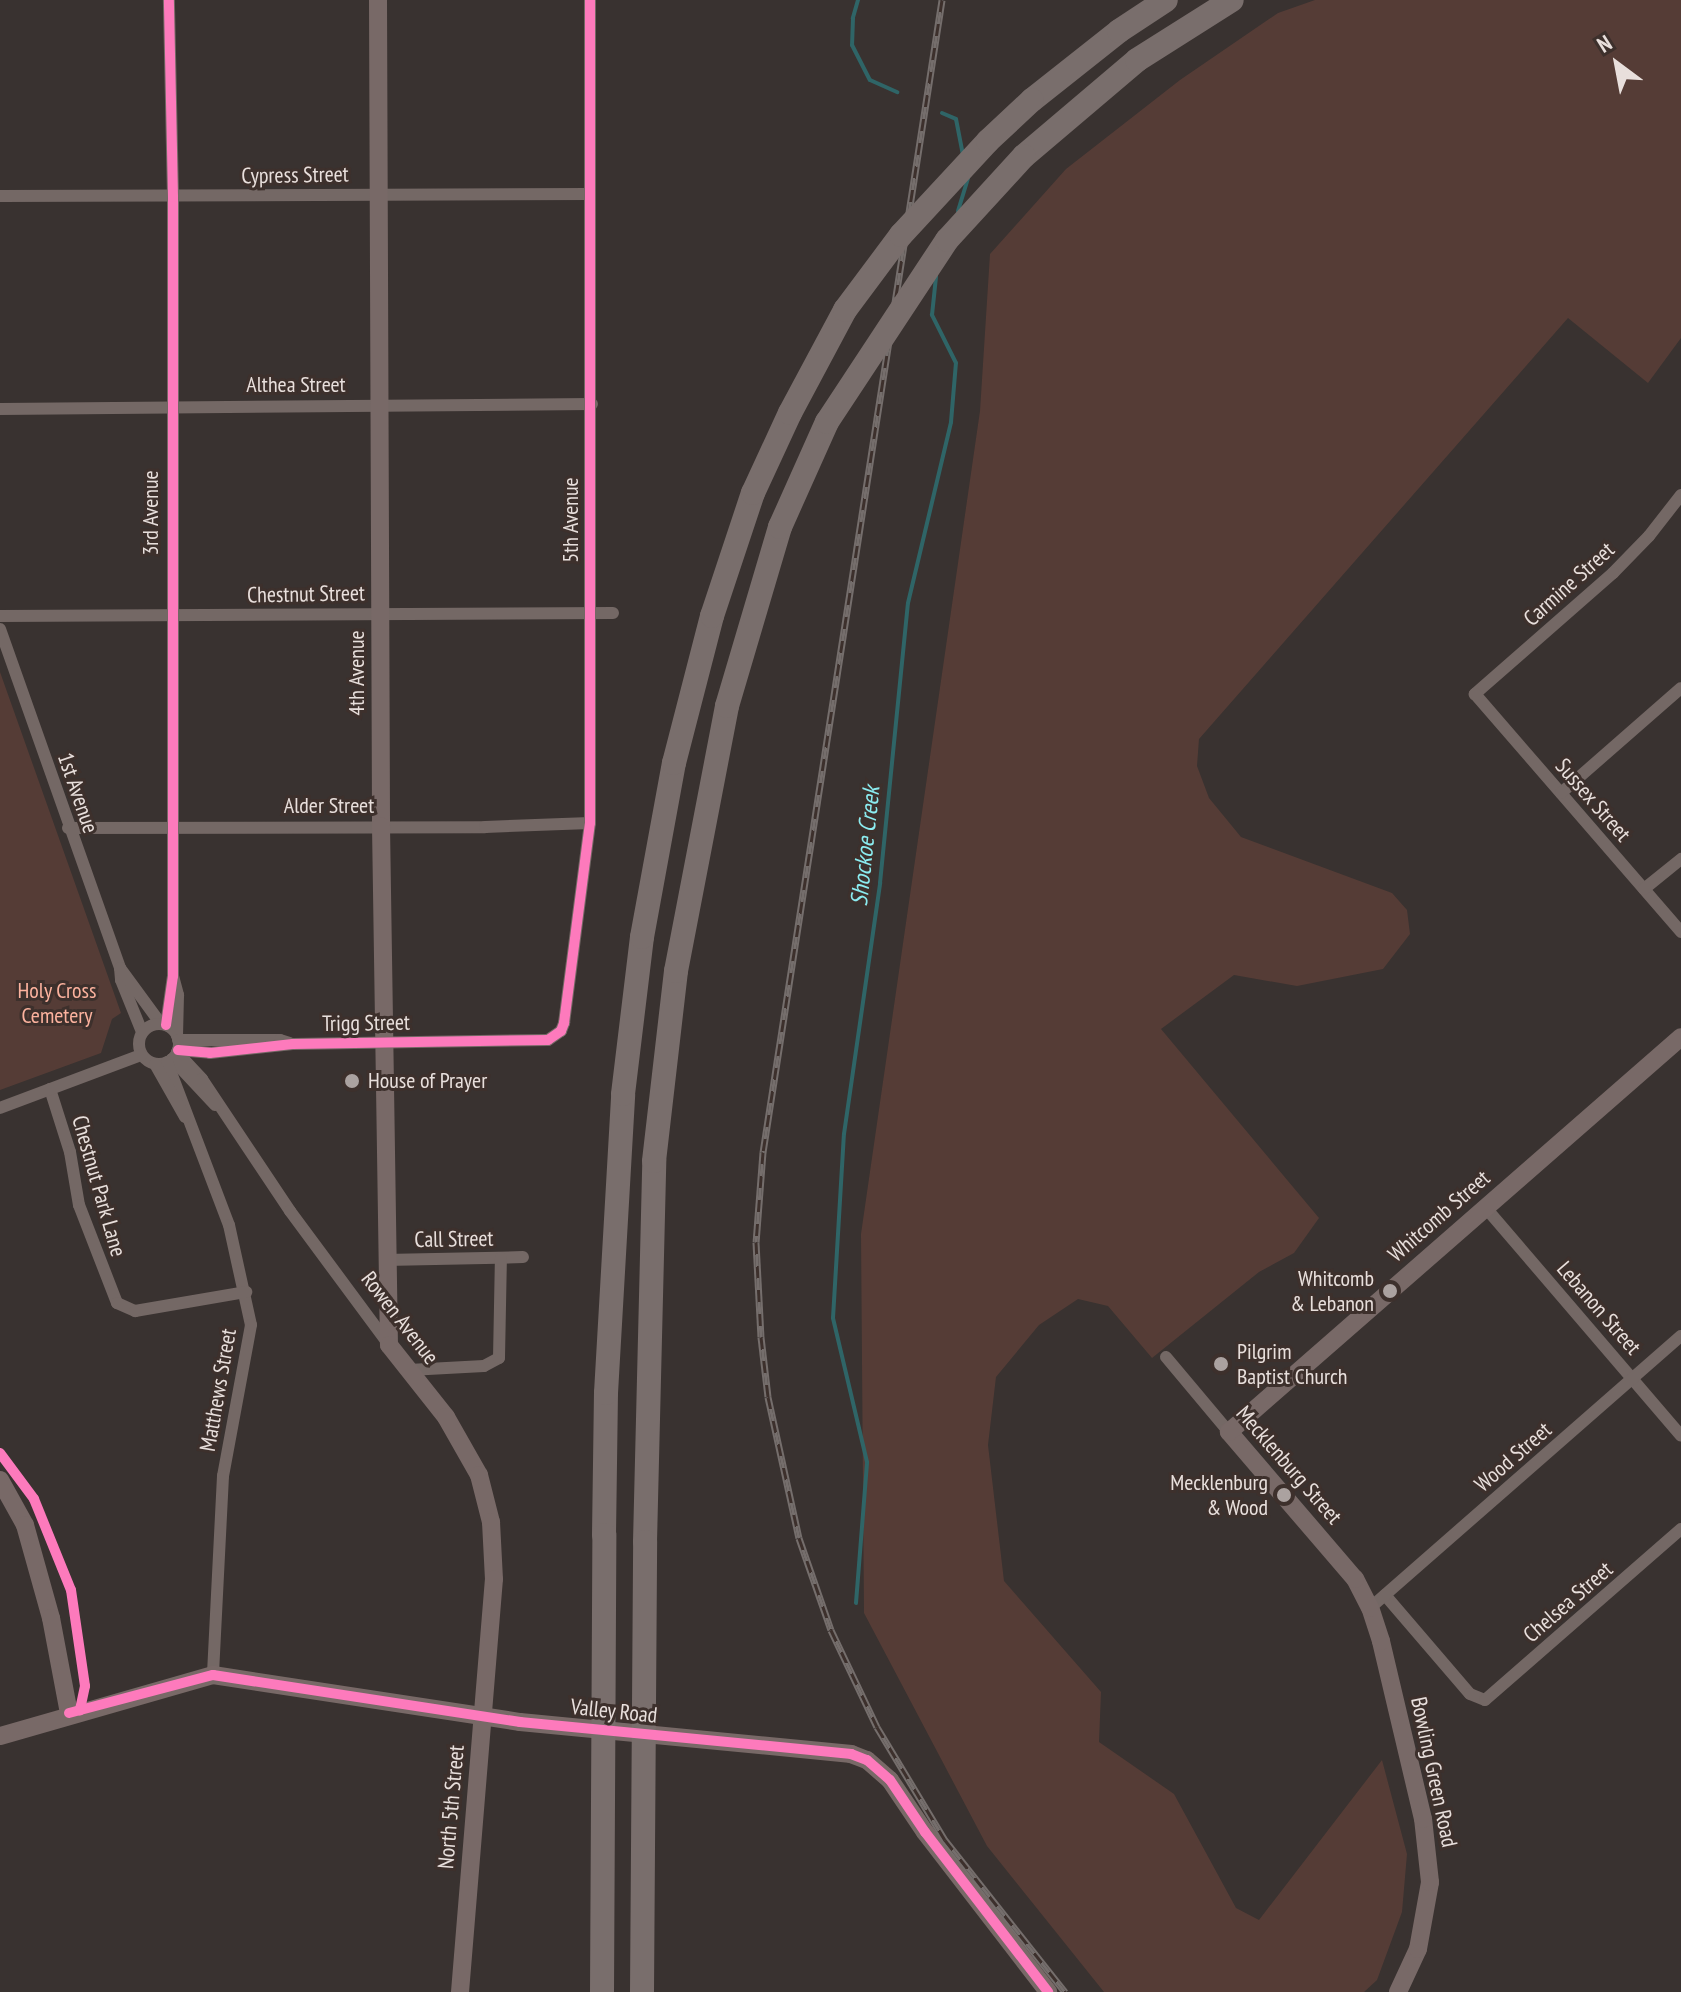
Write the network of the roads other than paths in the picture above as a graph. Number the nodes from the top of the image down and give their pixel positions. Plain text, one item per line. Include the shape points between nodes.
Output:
1 (169, 0) edge
2 (378, 0) edge
3 (590, 0) edge
4 (1166, 0) edge
5 (1232, 0) edge
6 (380, 194) junction
7 (590, 194) junction
8 (0, 196) edge
9 (173, 197) junction
10 (592, 404) junction
11 (380, 405) junction
12 (172, 406) junction
13 (0, 409) edge
14 (1681, 495) edge
15 (613, 613) dead end
16 (381, 614) junction
17 (590, 614) junction
18 (0, 616) edge
19 (170, 616) junction
20 (0, 629) edge
21 (1681, 688) edge
22 (1475, 694) joint
23 (1561, 793) junction
24 (590, 823) junction
25 (173, 825) junction
26 (381, 826) junction
27 (68, 828) junction
28 (1681, 859) edge
29 (1644, 889) junction
30 (1681, 932) edge
31 (120, 968) junction
32 (173, 976) junction
33 (164, 1025) junction
34 (142, 1032) junction
35 (555, 1036) joint
36 (1681, 1037) edge
37 (383, 1043) junction
38 (172, 1052) junction
39 (141, 1055) junction
40 (50, 1089) junction
41 (0, 1108) edge
42 (1485, 1207) junction
43 (523, 1257) dead end
44 (501, 1258) junction
45 (385, 1260) junction
46 (246, 1292) junction
47 (1681, 1336) edge
48 (389, 1345) junction
49 (1166, 1357) dead end
50 (409, 1370) junction
51 (1632, 1378) junction
52 (1229, 1432) junction
53 (1681, 1436) edge
54 (0, 1480) edge
55 (1681, 1529) edge
56 (494, 1579) joint
57 (1385, 1595) junction
58 (1370, 1608) junction
59 (213, 1675) junction
60 (69, 1713) junction
61 (0, 1736) edge
62 (460, 1992) edge
63 (602, 1992) edge
64 (642, 1992) edge
65 (1048, 1992) edge
66 (1398, 1992) edge

1 - 9 street, 3rd Avenue
2 - 6 street, 4th Avenue
3 - 7 street, 5th Avenue
4 - 63 highway, bridge via 1119,31 988,141 901,235 845,310 753,493 712,616 674,763 642,937 623,1094 606,1378
5 - 64 highway, bridge via 1137,60 1024,156 947,240 827,422 780,527 727,706 676,971 654,1161
6 - 7 street, Cypress Street
6 - 9 street, Cypress Street
6 - 11 street, 4th Avenue
7 - 10 street, 5th Avenue
8 - 9 street, Cypress Street
9 - 12 street, 3rd Avenue
10 - 11 street, Althea Street
10 - 17 street, 5th Avenue
11 - 12 street, Althea Street
11 - 16 street, 4th Avenue
12 - 13 street, Althea Street
12 - 19 street, 3rd Avenue
14 - 22 street, Carmine Street via 1613,573
15 - 17 street, Chestnut Street
16 - 17 street, Chestnut Street
16 - 19 street, Chestnut Street
16 - 26 street, 4th Avenue
17 - 24 street, 5th Avenue
18 - 19 street, Chestnut Street
19 - 25 street, 3rd Avenue
20 - 27 street, 1st Avenue
21 - 23 street
22 - 23 street, Sussex Street
23 - 29 street, Sussex Street
24 - 26 street, Alder Street
24 - 35 street, 5th Avenue via 564,1023
25 - 26 street, Alder Street
25 - 27 street, Alder Street
25 - 32 street, 3rd Avenue
26 - 37 street, 4th Avenue
27 - 31 street, 1st Avenue
28 - 29 street
29 - 30 street, Sussex Street
31 - 33 street, 1st Avenue
31 - 34 street, 1st Avenue
32 - 33 street, 3rd Avenue
32 - 38 street, 3rd Avenue via 178,995
33 - 34 street
33 - 38 street, 1st Avenue
34 - 39 street
35 - 37 street, Trigg Street via 488,1043
36 - 42 street, Whitcomb Street
37 - 38 street, Trigg Street via 280,1040
37 - 45 street, 4th Avenue
38 - 39 street
38 - 46 street, Matthews Street via 189,1122 229,1225
38 - 48 street, Rowen Avenue via 202,1079
39 - 40 street
40 - 41 street
40 - 46 street, Chestnut Park Lane via 70,1152 79,1205 117,1303 135,1311
42 - 51 street, Lebanon Street
42 - 52 street, Whitcomb Street
43 - 44 street, Call Street
44 - 45 street, Call Street
44 - 50 street via 501,1353 495,1362
45 - 48 street, 4th Avenue
46 - 59 street, Matthews Street via 250,1338 223,1476
47 - 51 street, Wood Street
48 - 50 street, Rowen Avenue
49 - 52 street, Mecklenburg Street
50 - 56 street, Rowen Avenue via 446,1417 479,1475 491,1522
51 - 53 street, Lebanon Street
51 - 57 street, Wood Street
52 - 58 street, Mecklenburg Street via 1347,1568
54 - 60 street via 25,1525 51,1618
55 - 57 street, Chelsea Street via 1480,1701
56 - 62 street, North 5th Street, bridge
57 - 58 street, Wood Street
58 - 66 street, Bowling Green Road via 1423,1819 1430,1882 1414,1959
59 - 60 street, Valley Road
59 - 65 street, Valley Road via 520,1722 835,1752 867,1760 890,1780
60 - 61 street, Valley Road

